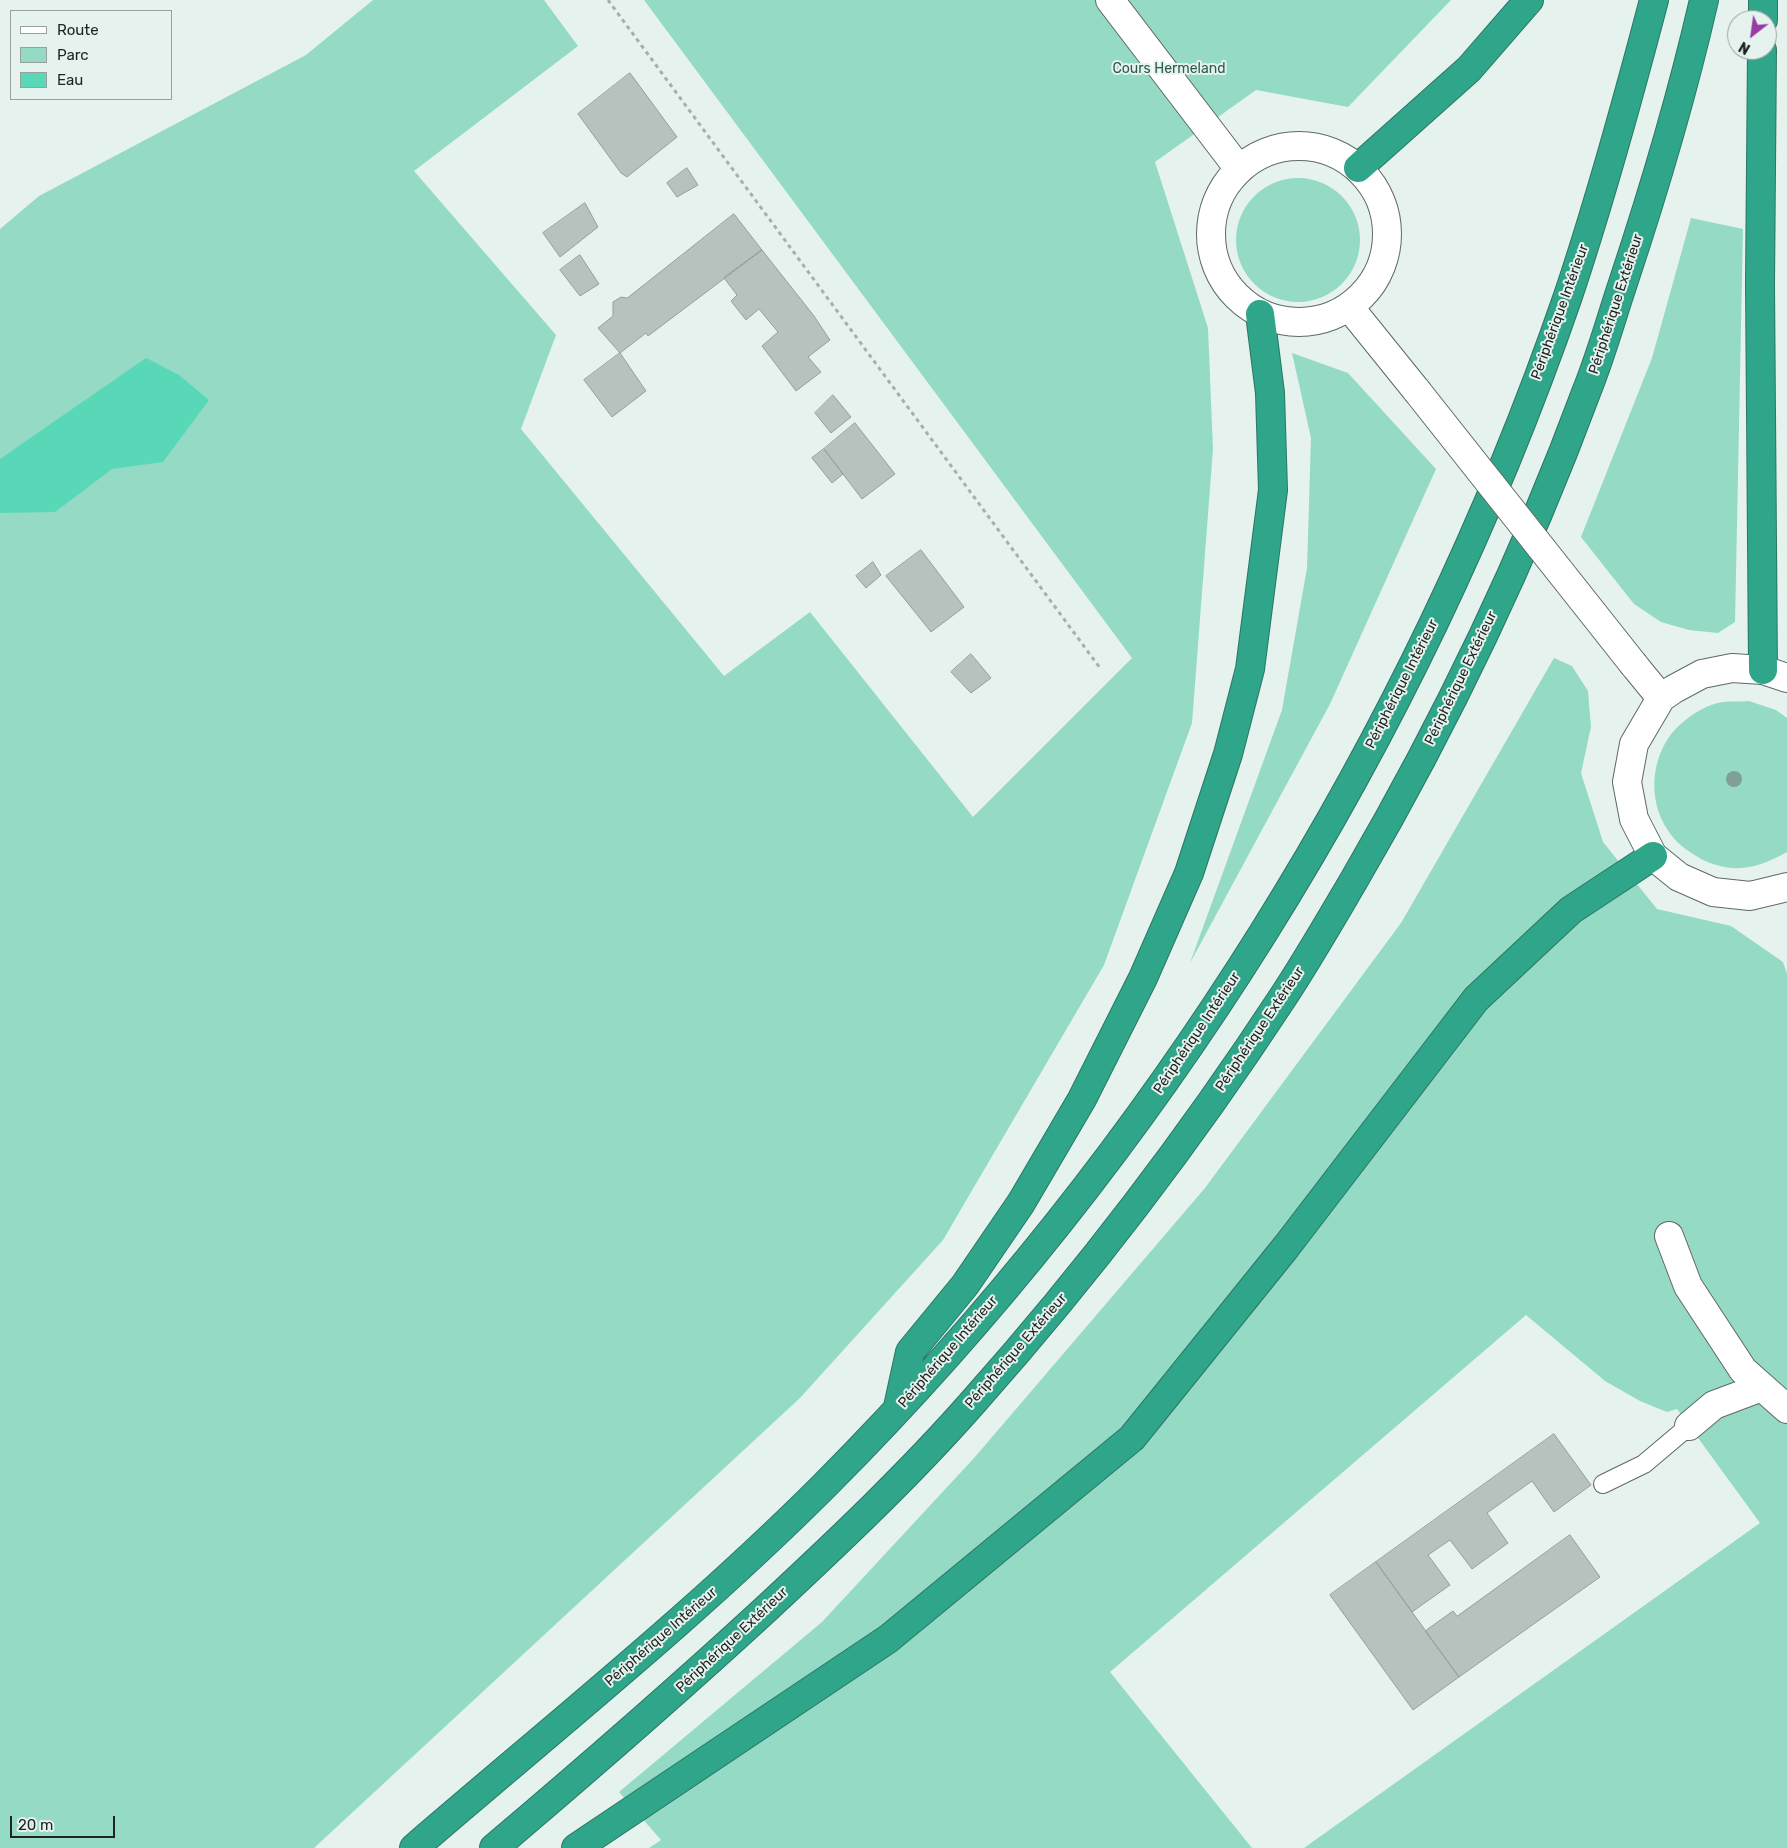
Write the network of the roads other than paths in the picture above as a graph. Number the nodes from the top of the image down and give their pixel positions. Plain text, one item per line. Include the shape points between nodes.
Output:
1 (1110, 0) edge
2 (1529, 0) edge
3 (1654, 0) edge
4 (1704, 0) edge
5 (1762, 60) edge
6 (1358, 168) junction
7 (1239, 169) junction
8 (1350, 308) junction
9 (1260, 314) junction
10 (1775, 674) edge
11 (1661, 698) junction
12 (1653, 856) junction
13 (1787, 888) edge
14 (1669, 1236) dead end
15 (1762, 1387) junction
16 (898, 1409) junction
17 (1787, 1409) edge
18 (1689, 1426) joint
19 (1603, 1484) dead end
20 (414, 1848) edge
21 (494, 1848) edge
22 (576, 1848) edge

1 - 7 street
2 - 6 highway via 1469,69
3 - 16 highway, Périphérique Intérieur via 1600,197 1567,299 1512,444 1432,624 1374,742 1260,939 1188,1048 1108,1160 1034,1254
4 - 21 highway, Périphérique Extérieur via 1654,191 1589,386 1551,482 1479,646 1415,770 1286,993 1146,1192 1064,1297 955,1422 811,1567 683,1685
5 - 10 highway via 1760,284
6 - 7 street via 1336,154 1311,146 1285,146 1260,154
6 - 8 street via 1375,188 1386,213 1388,240 1383,266 1370,290
7 - 9 street via 1224,188 1214,210 1210,235 1214,259 1224,281 1240,300
8 - 9 street via 1329,318 1306,323 1282,322
8 - 11 street, bridge
9 - 16 highway via 1270,393 1273,490 1250,669 1228,754 1189,873 1151,960 1082,1098 1021,1203 965,1285 910,1352
10 - 11 street via 1732,668 1702,674
11 - 12 street via 1634,744 1627,782 1634,819
12 - 13 street via 1679,877 1713,892 1750,896
12 - 22 highway via 1571,910 1476,999 1286,1247 1132,1438 888,1639
14 - 15 street via 1688,1286 1743,1370
15 - 17 street
15 - 18 street via 1714,1405
16 - 20 highway, Périphérique Intérieur via 719,1587
18 - 19 lane via 1644,1464

